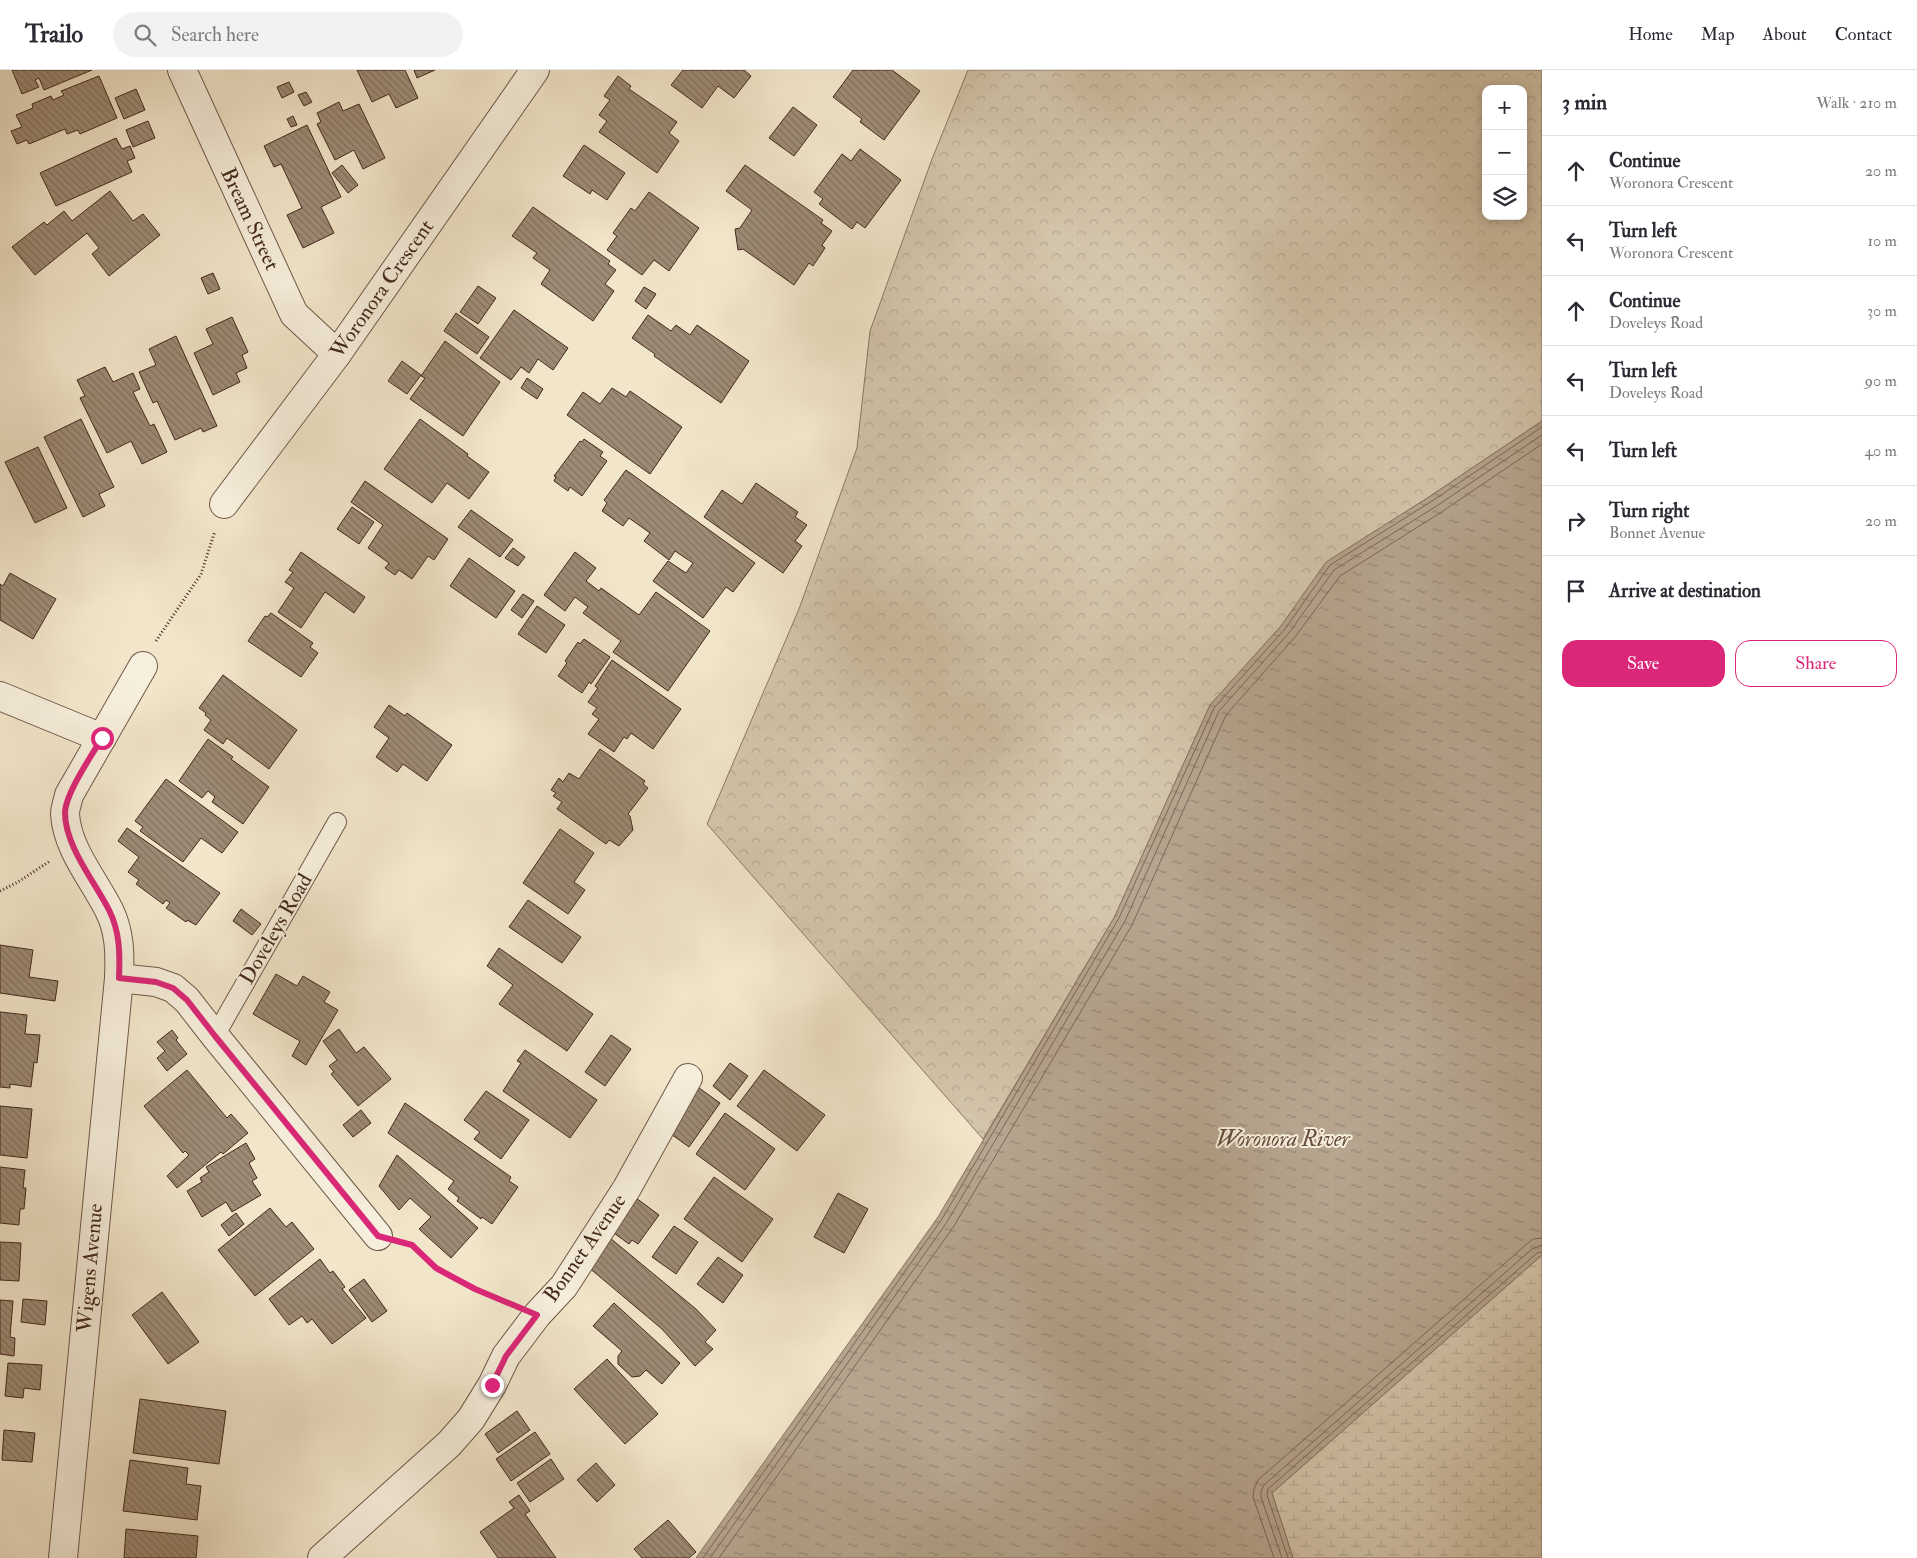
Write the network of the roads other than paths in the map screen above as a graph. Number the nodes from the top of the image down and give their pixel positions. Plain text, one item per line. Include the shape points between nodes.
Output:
1 (182, 70) edge
2 (535, 70) edge
3 (337, 354) junction
4 (224, 504) road end
5 (143, 666) dead end
6 (0, 696) edge
7 (102, 738) junction
8 (337, 822) dead end
9 (119, 978) junction
10 (215, 1036) junction
11 (688, 1078) dead end
12 (378, 1236) road end
13 (62, 1558) edge
14 (322, 1558) edge

1 - 3 street, Bream Street via 294,314
2 - 3 street, Woronora Crescent
3 - 4 street, Woronora Crescent
5 - 7 street
6 - 7 street
7 - 9 street via 69,795 65,812 73,845 110,911 119,938
8 - 10 lane, Doveleys Road
9 - 10 street via 156,982 173,988 187,1000
9 - 13 street, Wigens Avenue
10 - 12 street
11 - 14 street, Bonnet Avenue via 622,1196 564,1286 506,1356 466,1425

